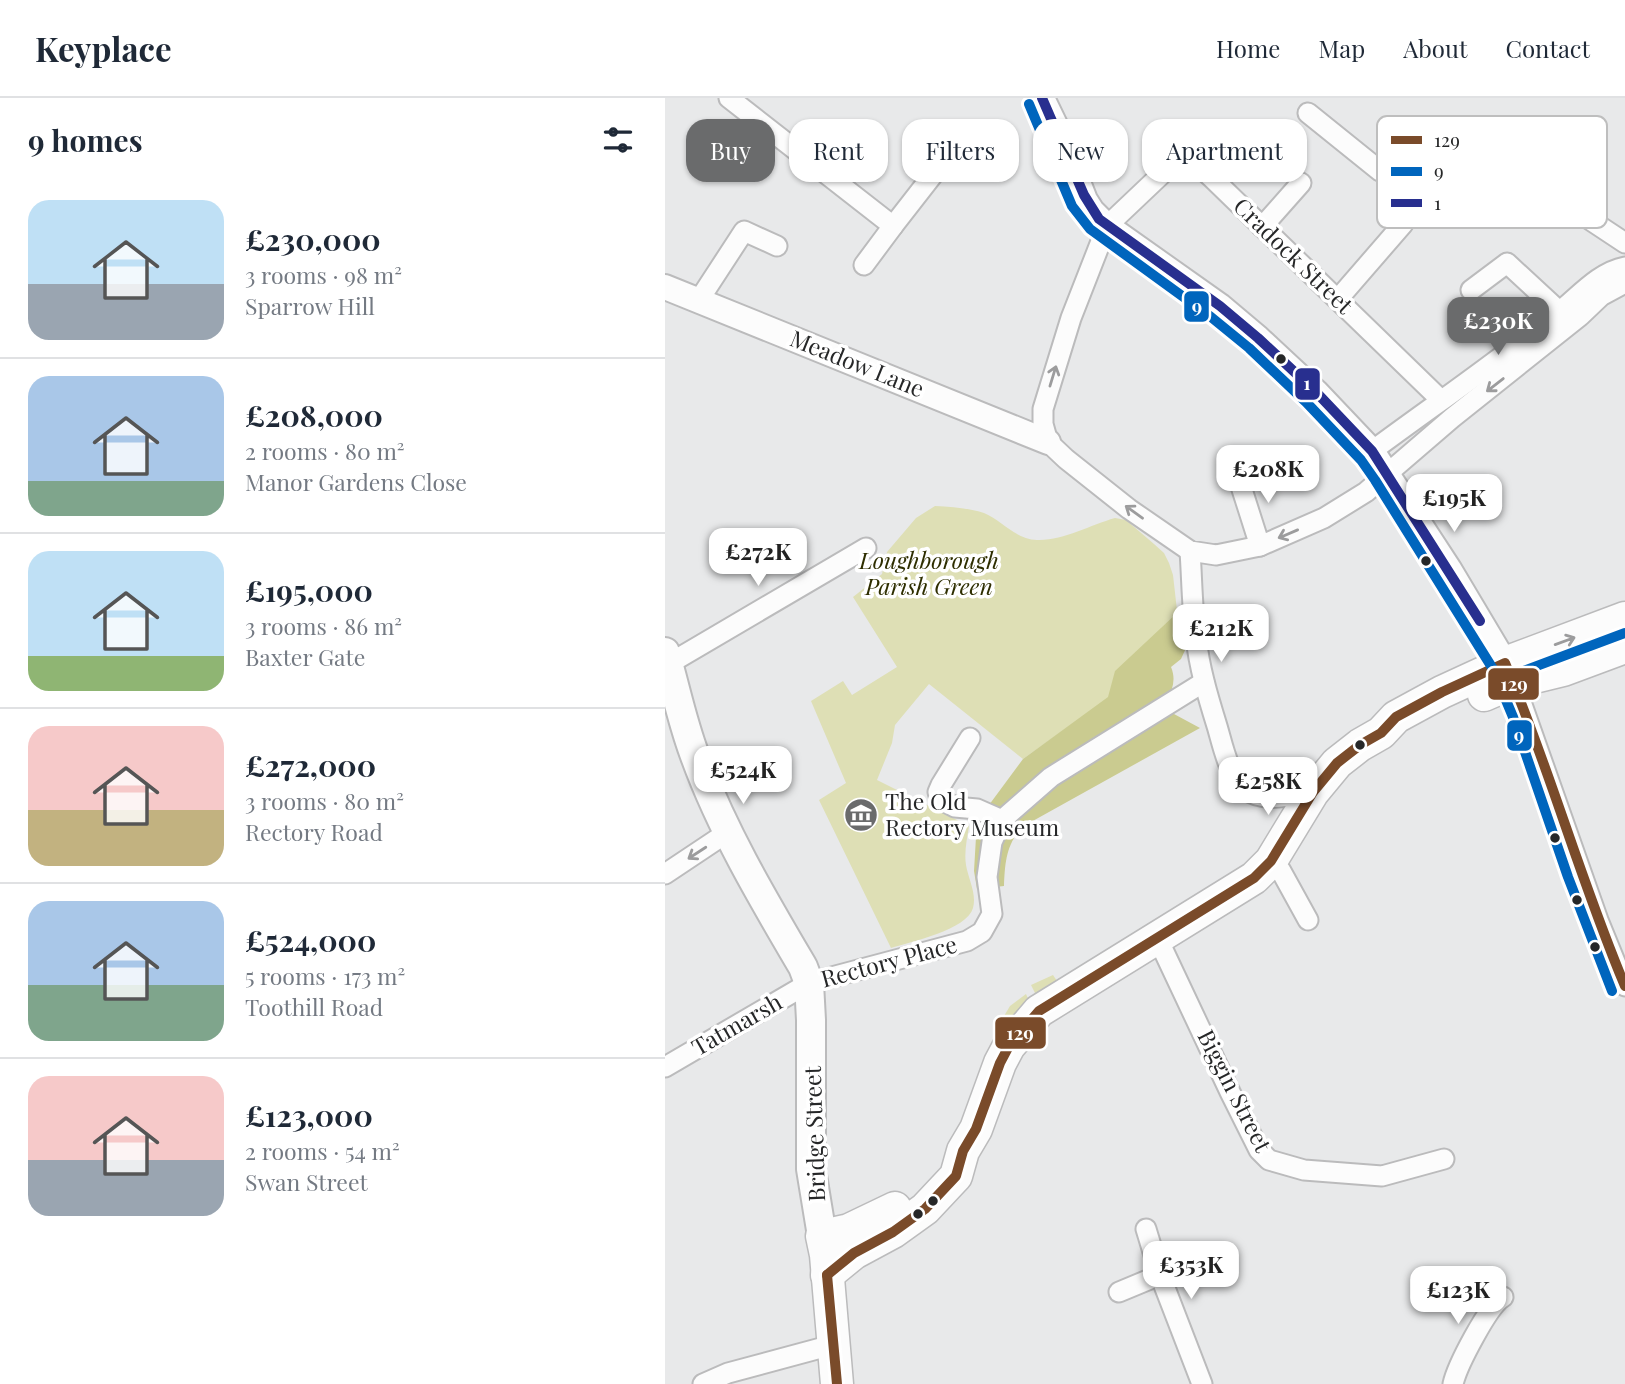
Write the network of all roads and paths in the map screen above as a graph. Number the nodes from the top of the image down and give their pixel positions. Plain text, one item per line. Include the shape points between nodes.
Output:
1 (729, 98) edge
2 (1042, 98) edge
3 (1308, 113) dead end
4 (1377, 170) edge
5 (927, 182) edge
6 (1301, 183) dead end
7 (893, 226) junction
8 (1107, 226) junction
9 (1262, 227) junction
10 (1399, 228) edge
11 (1602, 228) edge
12 (1625, 243) edge
13 (777, 246) dead end
14 (864, 265) dead end
15 (1625, 267) edge
16 (1625, 283) edge
17 (665, 286) edge
18 (1471, 290) dead end
19 (1338, 299) junction
20 (699, 300) junction
21 (1560, 312) junction
22 (1441, 400) junction
23 (1048, 442) junction
24 (1372, 451) junction
25 (1272, 463) dead end
26 (1387, 472) junction
27 (1259, 546) junction
28 (866, 548) dead end
29 (1190, 551) junction
30 (1625, 618) edge
31 (1625, 647) edge
32 (666, 660) edge
33 (1509, 673) junction
34 (1204, 682) junction
35 (970, 738) dead end
36 (1313, 792) junction
37 (1002, 820) junction
38 (728, 832) junction
39 (1271, 861) junction
40 (665, 874) edge
41 (1308, 920) dead end
42 (1157, 937) junction
43 (806, 975) junction
44 (1625, 986) edge
45 (665, 1067) edge
46 (963, 1151) junction
47 (1444, 1159) dead end
48 (1146, 1229) dead end
49 (822, 1236) junction
50 (827, 1275) junction
51 (1160, 1275) junction
52 (1119, 1292) dead end
53 (1503, 1297) dead end
54 (832, 1345) junction
55 (703, 1384) edge
56 (837, 1384) edge
57 (1202, 1384) edge
58 (1453, 1384) edge

1 - 7 street
2 - 8 street via 1085,200
3 - 4 street
5 - 7 street
6 - 9 street
7 - 14 street
8 - 9 street, Cradock Street via 1165,171 1188,161 1199,166
23 -> 8 street via 1043,409 1071,318
8 - 24 street via 1258,338
9 - 19 street, Cradock Street
10 - 19 street
11 - 12 street
13 - 20 street via 744,230
15 - 21 street via 1602,277
16 -> 26 street via 1601,296
17 - 20 street, Meadow Lane
18 - 21 street via 1507,263
19 - 22 street, Cradock Street
20 - 23 street, Meadow Lane
21 - 22 street
22 - 24 street
29 -> 23 street via 1129,509
24 - 26 street
25 - 27 street via 1239,480
26 -> 27 street via 1366,492 1324,518
26 - 33 street
27 - 29 street via 1216,555
28 - 32 street
29 - 34 street
33 -> 30 highway
31 - 33 highway via 1563,670
32 - 38 main road via 694,755
33 - 36 highway via 1401,730 1381,733 1360,745
33 - 44 street
34 - 36 street via 1224,750 1241,784 1265,797
34 - 37 street via 1051,777
35 - 37 street via 941,785 940,799
36 - 39 highway
37 - 43 street, Rectory Place via 992,842 987,877 992,914 982,932 967,941
38 -> 40 street
38 - 43 main road
39 - 41 street
39 - 42 highway via 1254,878
42 - 46 highway via 1039,1011 1027,1024 1000,1063
42 - 47 street, Biggin Street via 1259,1150 1269,1160 1304,1170 1382,1176
43 - 45 street, Tatmarsh
43 - 49 main road, Bridge Street via 812,1070 811,1169
46 - 49 highway via 916,1195 889,1212
46 - 50 highway via 955,1176 925,1209
48 - 51 street
49 - 50 highway, Bridge Street
50 - 54 highway, Bridge Street
51 - 52 street
51 - 57 street
53 - 58 street via 1461,1361
54 - 55 street
54 - 56 highway, Bridge Street

